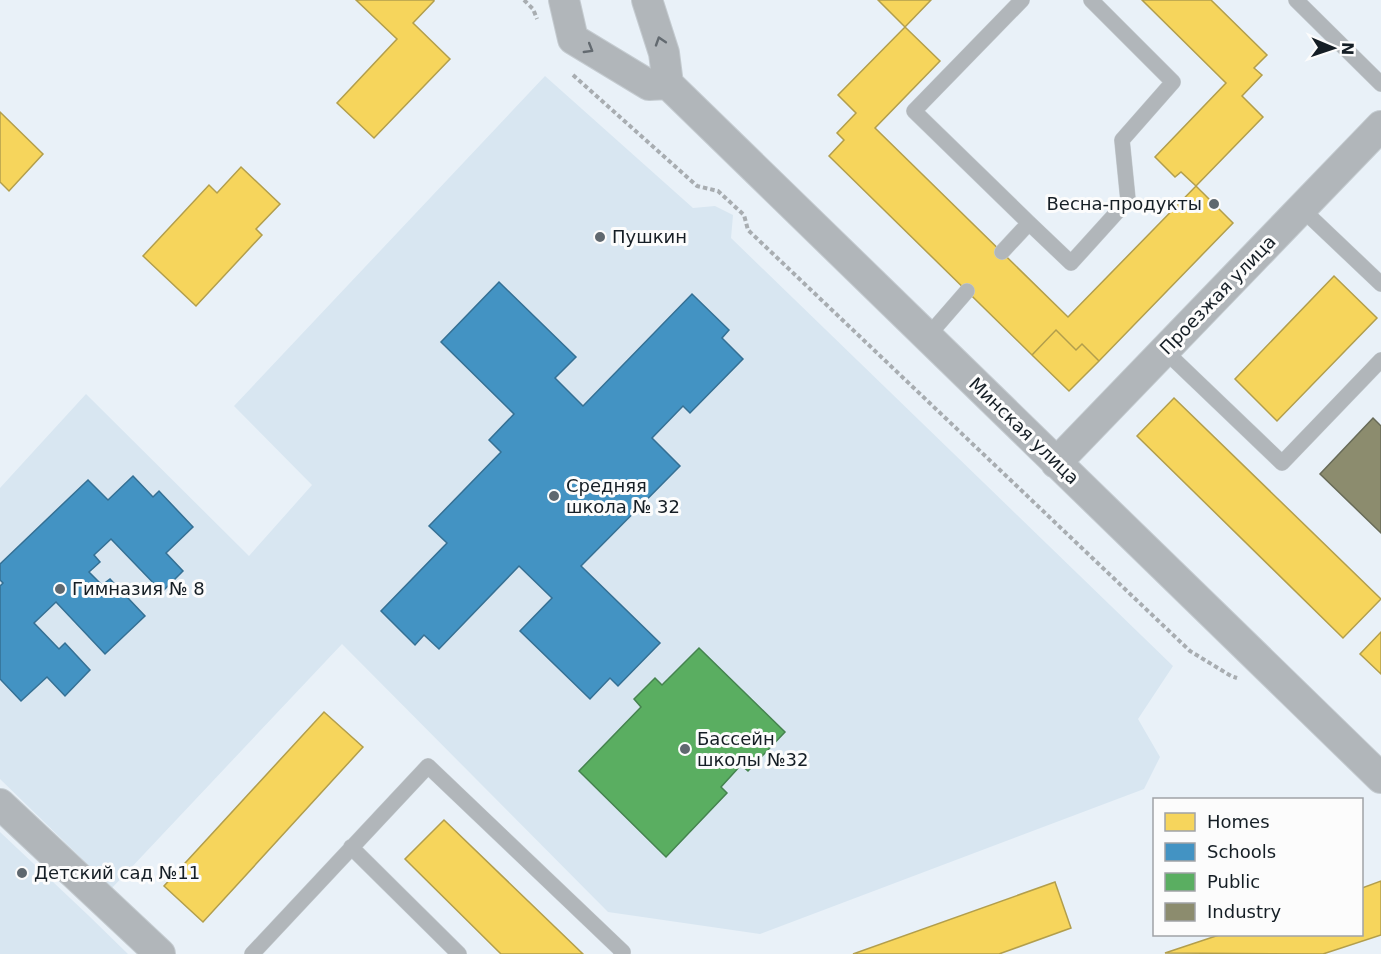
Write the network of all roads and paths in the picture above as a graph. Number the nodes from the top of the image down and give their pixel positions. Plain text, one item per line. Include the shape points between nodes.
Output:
1 (524, 0) edge
2 (564, 0) edge
3 (647, 0) edge
4 (1022, 0) edge
5 (1091, 0) edge
6 (1296, 0) edge
7 (538, 19) dead end
8 (567, 69) dead end
9 (668, 84) junction
10 (1381, 84) edge
11 (1381, 126) edge
12 (1302, 209) junction
13 (1029, 223) junction
14 (1002, 252) dead end
15 (1381, 285) edge
16 (967, 291) dead end
17 (927, 337) junction
18 (1164, 350) junction
19 (1381, 360) edge
20 (1056, 463) junction
21 (1243, 679) dead end
22 (1381, 778) edge
23 (0, 804) edge
24 (351, 847) junction
25 (160, 954) edge
26 (252, 954) edge
27 (459, 954) edge
28 (621, 954) edge

1 - 7 path
2 -> 9 street via 573,39 649,85
9 -> 3 street via 664,53
4 - 13 lane via 914,111
5 - 13 lane via 1173,82 1122,140 1128,200 1071,262
6 - 10 lane
8 - 21 path via 697,186 718,191 744,215 748,230 1190,651
9 - 17 street, Минская улица
11 - 12 street, Проезжая улица
12 - 15 lane
12 - 18 street, Проезжая улица
13 - 14 lane
16 - 17 lane
17 - 20 street, Минская улица
18 - 19 lane via 1282,463
18 - 20 street, Проезжая улица
20 - 22 street, Минская улица
23 - 25 street
24 - 26 lane
24 - 27 lane
24 - 28 lane via 428,766

